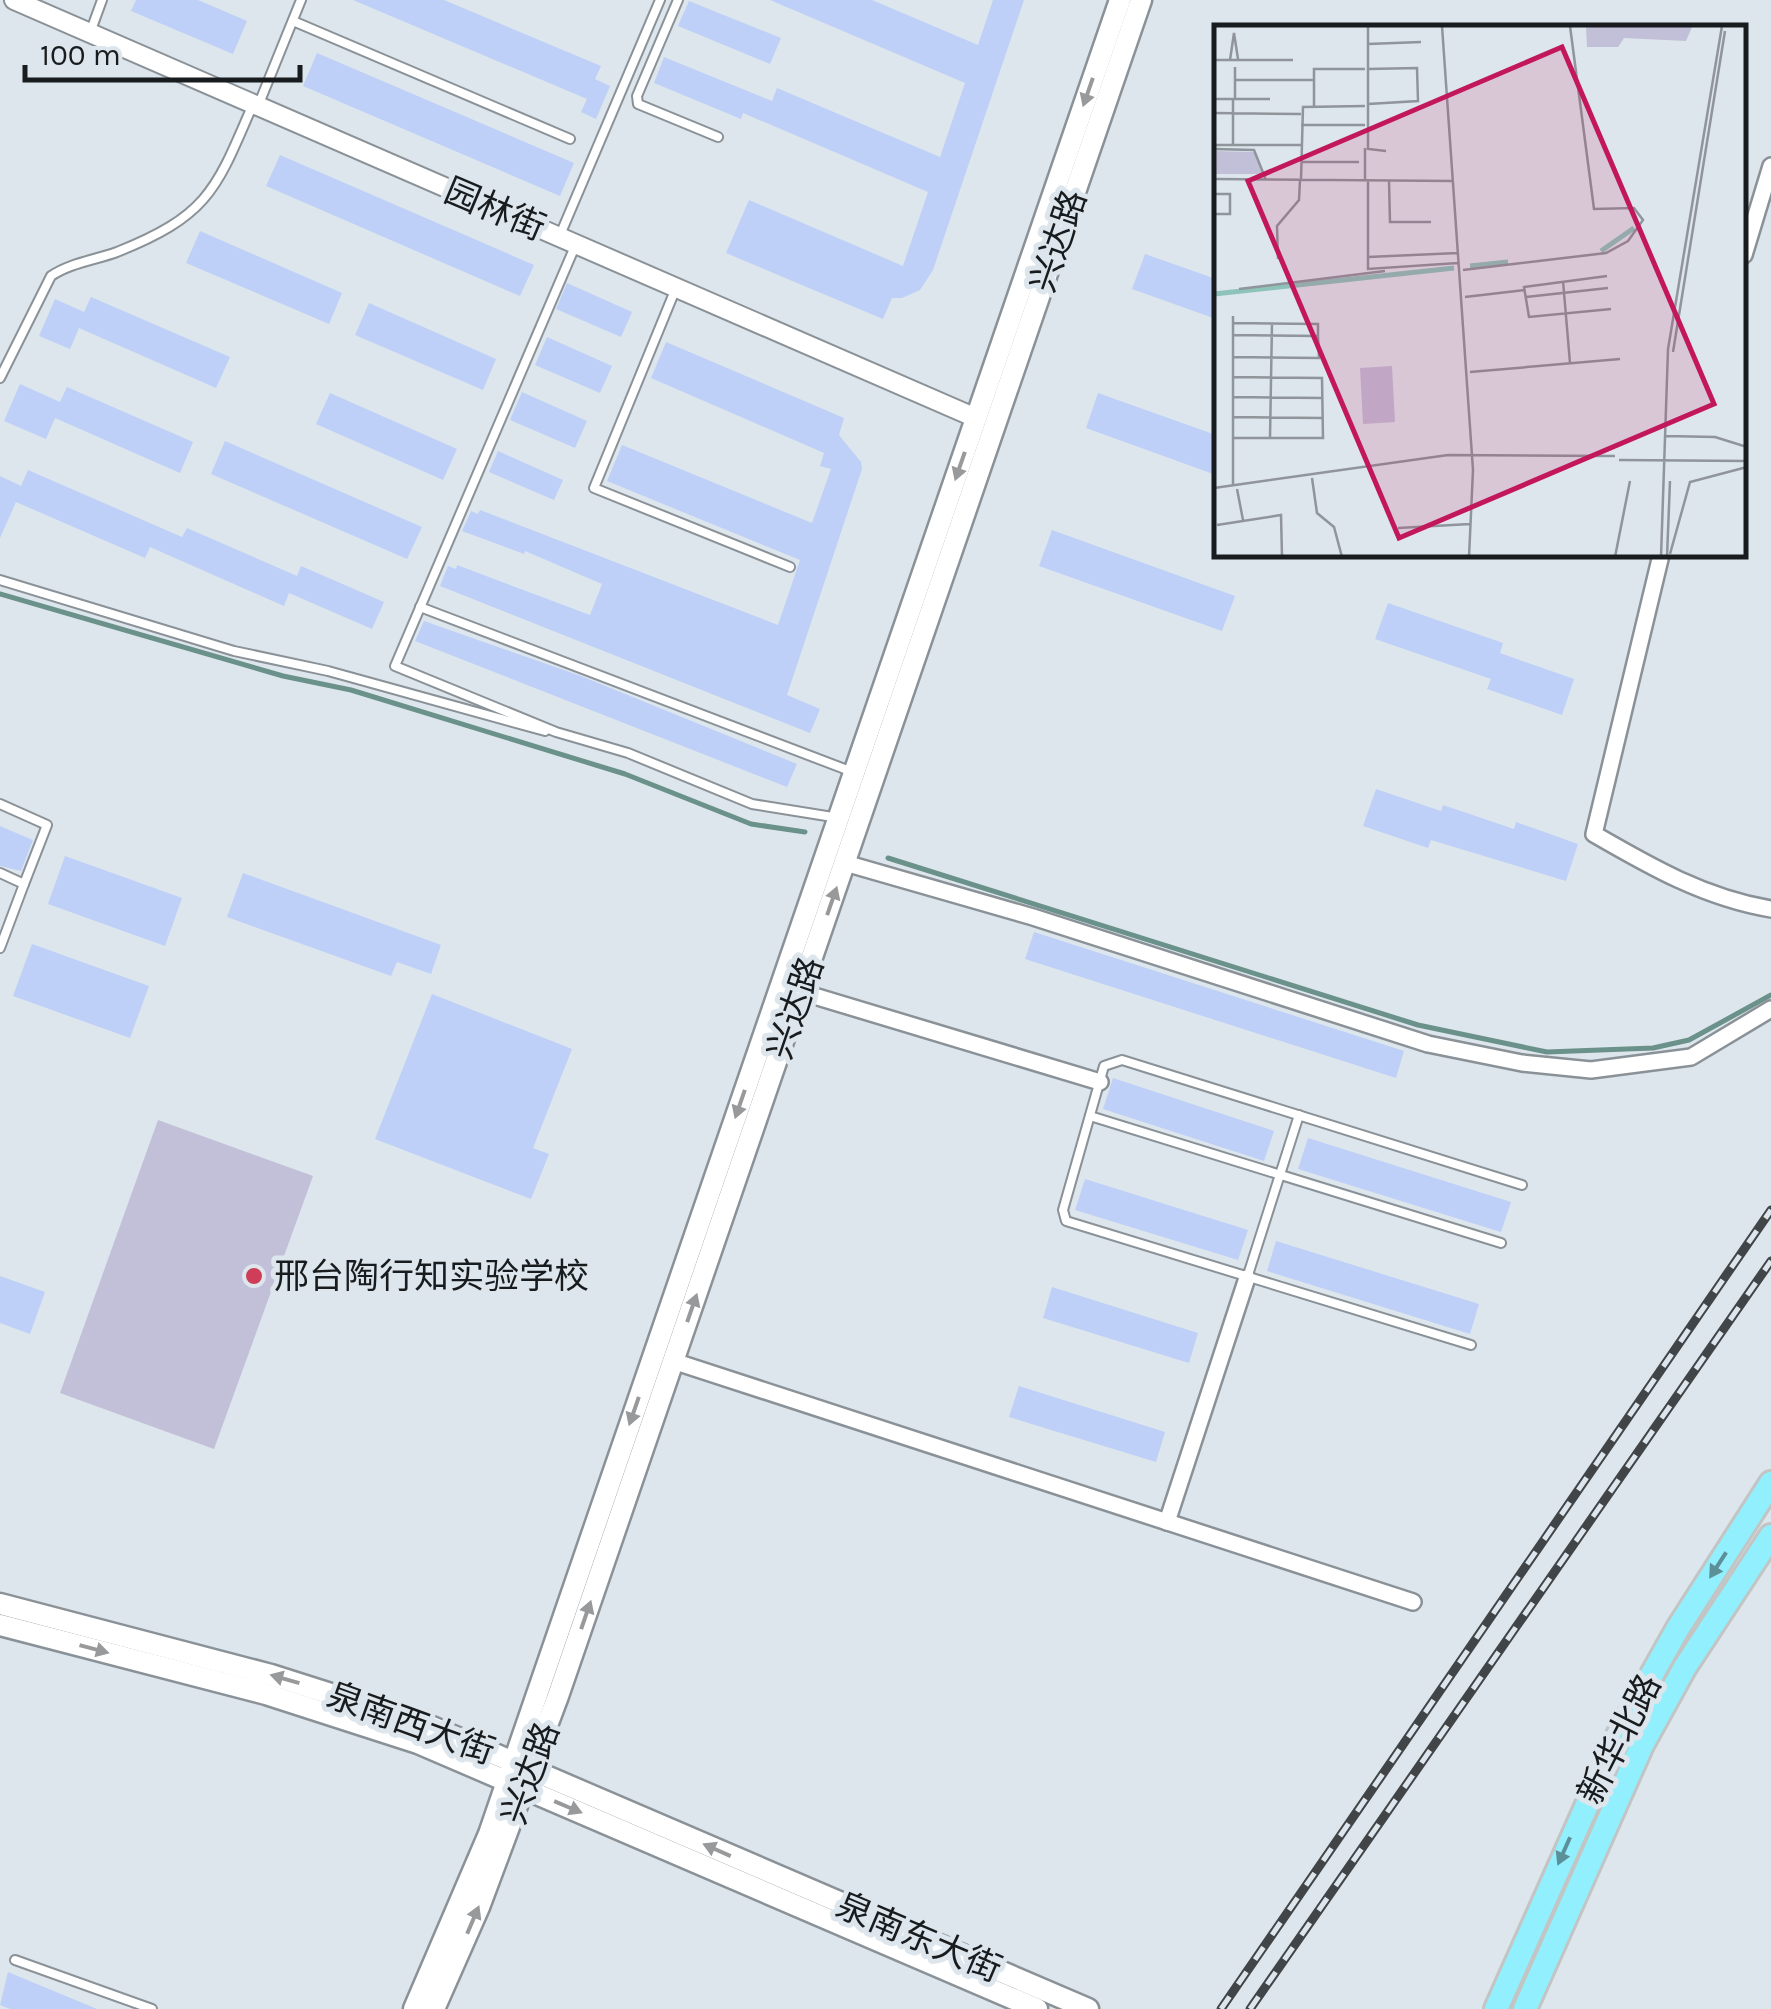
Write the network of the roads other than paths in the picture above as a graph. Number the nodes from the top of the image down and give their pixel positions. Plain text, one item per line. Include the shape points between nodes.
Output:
1 (14, 0) edge
2 (102, 0) edge
3 (301, 0) edge
4 (660, 0) edge
5 (678, 0) edge
6 (1120, 0) edge
7 (1141, 0) edge
8 (292, 21) junction
9 (90, 33) junction
10 (255, 105) junction
11 (718, 138) dead end
12 (570, 139) dead end
13 (1771, 166) edge
14 (568, 240) junction
15 (1746, 248) edge
16 (676, 288) junction
17 (0, 378) edge
18 (976, 418) junction
19 (1660, 558) edge
20 (790, 567) dead end
21 (0, 580) edge
22 (420, 608) junction
23 (564, 736) junction
24 (855, 772) junction
25 (0, 804) edge
26 (839, 818) junction
27 (845, 863) junction
28 (0, 873) edge
29 (24, 884) junction
30 (1771, 910) edge
31 (0, 948) edge
32 (801, 992) junction
33 (1771, 1009) edge
34 (1100, 1082) junction
35 (1090, 1116) junction
36 (1299, 1116) junction
37 (1280, 1174) junction
38 (1522, 1185) dead end
39 (1501, 1243) dead end
40 (1247, 1278) junction
41 (1471, 1346) dead end
42 (673, 1362) junction
43 (1771, 1483) edge
44 (1168, 1522) junction
45 (1771, 1536) edge
46 (1413, 1602) dead end
47 (0, 1604) edge
48 (0, 1625) edge
49 (519, 1775) junction
50 (802, 1897) junction
51 (14, 1960) dead end
52 (152, 2009) edge
53 (414, 2009) edge
54 (434, 2009) edge
55 (1037, 2009) edge
56 (1088, 2009) edge
57 (1496, 2009) edge
58 (1525, 2009) edge

1 - 9 street, 园林街
2 - 9 lane
3 - 8 lane
4 - 14 lane
5 - 11 lane via 638,104
6 -> 18 main road, 兴达路
7 - 27 main road, 兴达路
8 - 10 lane
8 - 12 lane
9 - 10 street, 园林街
10 - 14 street, 园林街
10 - 17 lane via 218,185 196,209 136,244 51,276
13 - 15 street
14 - 16 street, 园林街
14 - 22 lane
16 - 18 street, 园林街
16 - 20 lane via 594,488
18 -> 24 main road, 兴达路
19 - 30 street via 1594,834 1692,887
21 - 23 lane via 234,651
22 - 23 lane via 395,666
22 - 24 lane
23 - 26 lane via 628,753 752,804
24 - 26 main road, 兴达路
25 - 29 lane via 47,825
26 -> 49 main road, 兴达路
32 -> 27 main road, 兴达路
27 - 33 street via 1428,1044 1541,1066 1590,1070 1691,1057
28 - 29 lane
29 - 31 lane
32 - 34 street
42 -> 32 main road, 兴达路
34 - 35 lane
34 - 36 lane via 1104,1066 1122,1060
35 - 37 lane
35 - 40 lane via 1063,1210 1066,1221
36 - 37 lane
36 - 38 lane
37 - 39 lane
37 - 40 lane
40 - 41 lane
40 - 44 street
42 - 44 street
49 -> 42 main road, 兴达路
43 -> 57 main road, 新华北路 via 1618,1733
44 - 46 street
45 - 58 main road, 新华北路 via 1642,1745
49 -> 47 main road, 泉南西大街 via 360,1701
48 -> 49 main road, 泉南西大街 via 354,1720
49 - 50 main road, 泉南西大街
49 - 53 main road, 兴达路
54 -> 49 main road, 兴达路
50 - 55 main road, 泉南东大街
50 - 56 main road, 泉南东大街
51 - 52 lane

